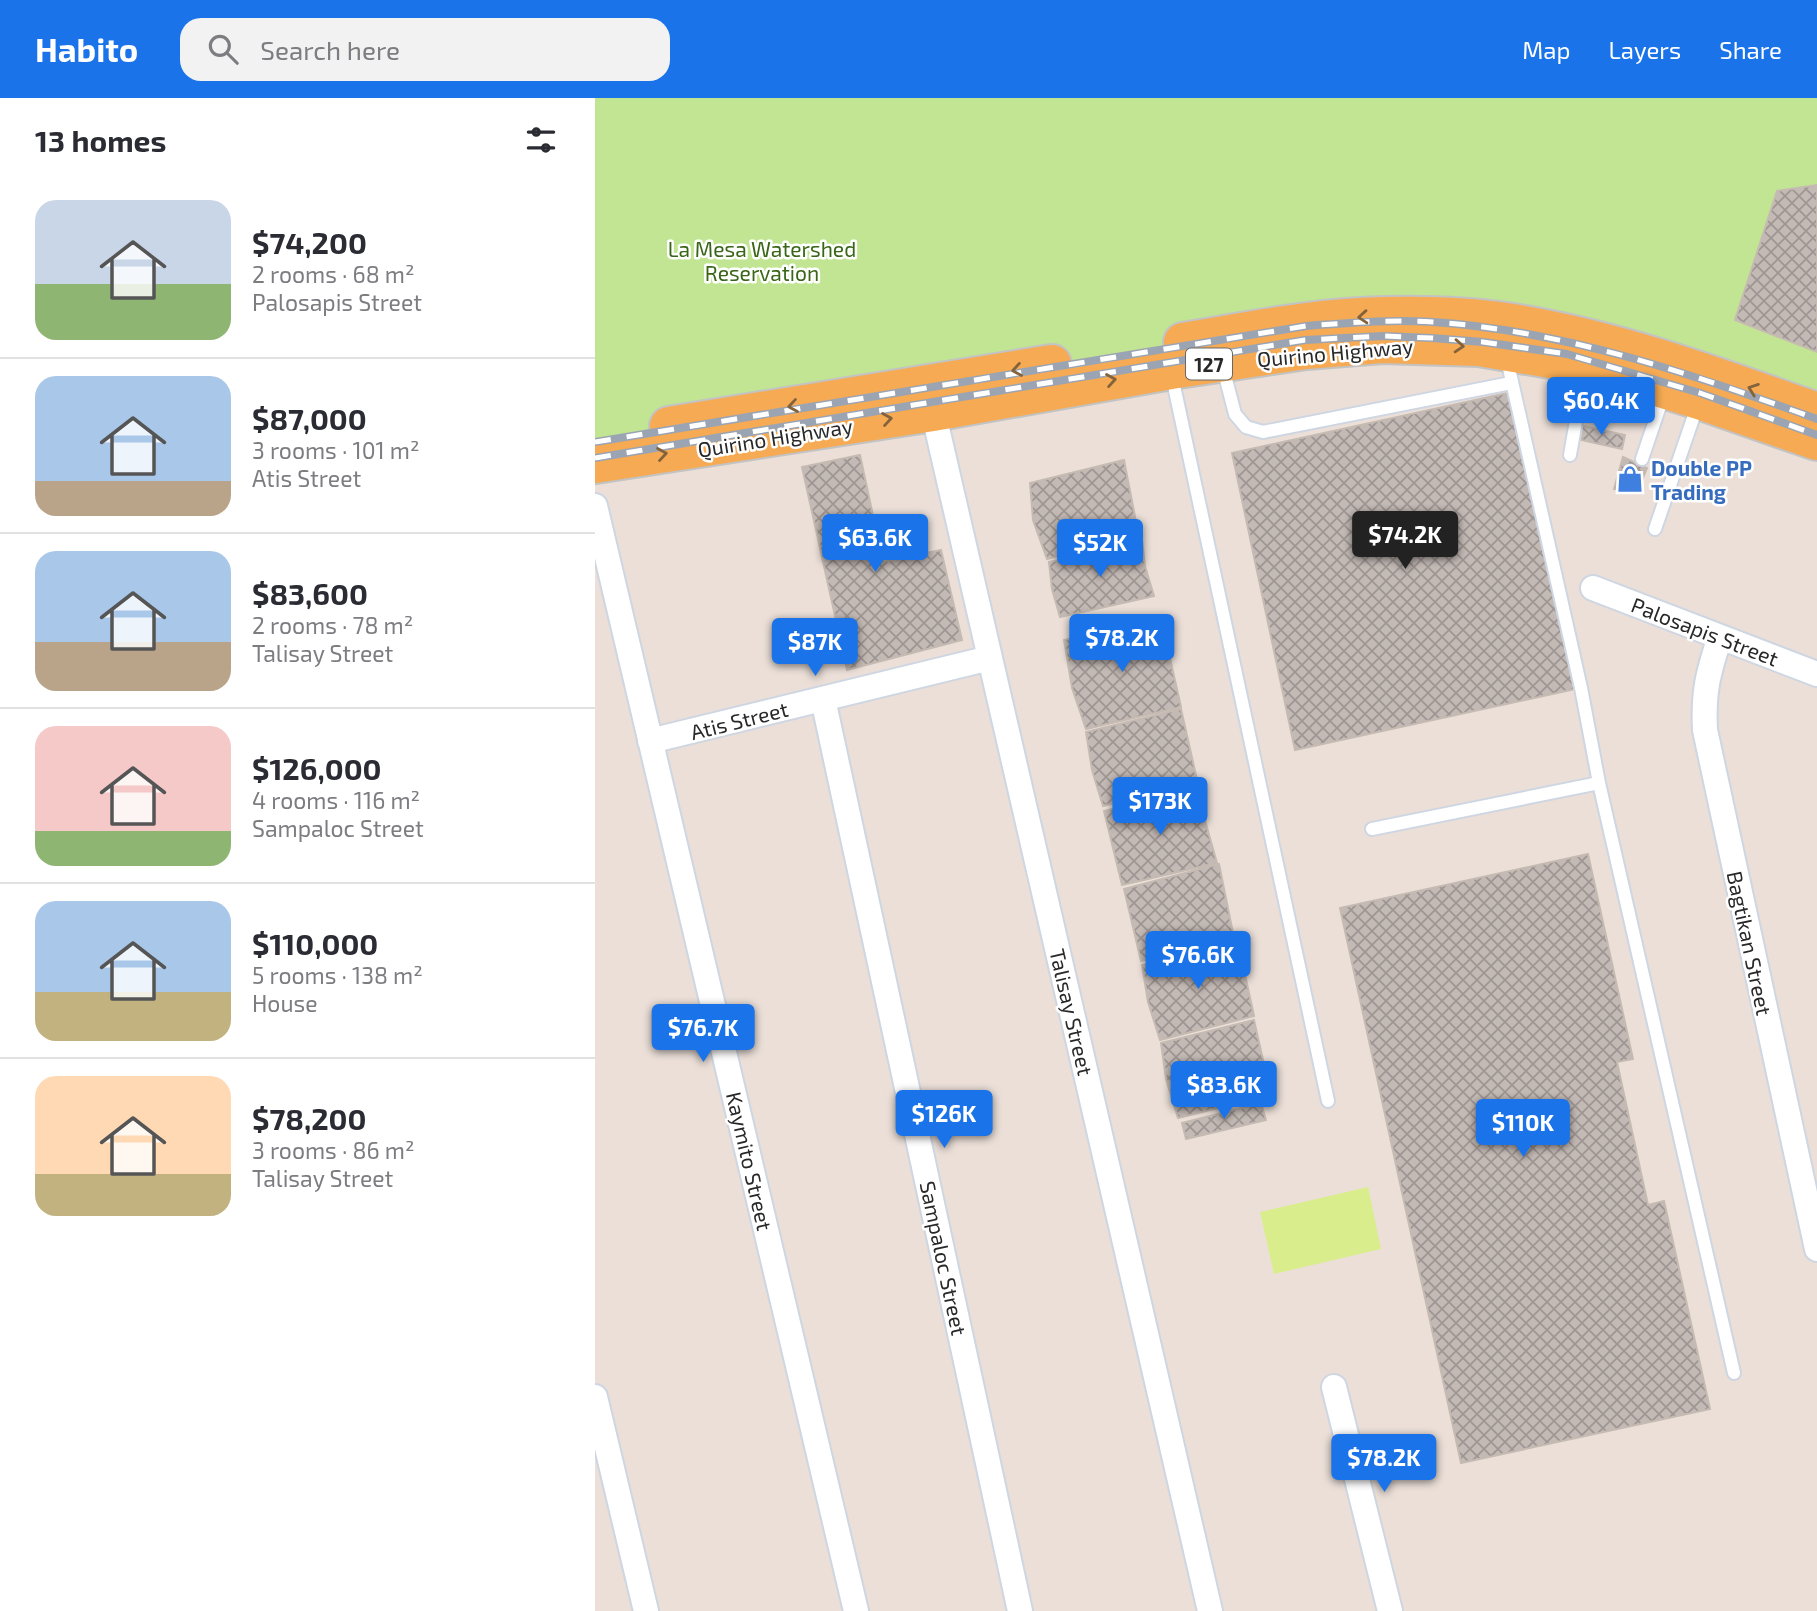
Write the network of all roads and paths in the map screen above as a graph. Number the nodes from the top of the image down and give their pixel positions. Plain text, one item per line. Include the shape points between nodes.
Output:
1 (1507, 346) junction
2 (1220, 349) junction
3 (1170, 364) junction
4 (1586, 365) junction
5 (1682, 395) junction
6 (930, 399) junction
7 (1817, 412) edge
8 (595, 438) edge
9 (1817, 441) edge
10 (1570, 455) dead end
11 (1642, 459) dead end
12 (595, 464) edge
13 (595, 506) edge
14 (1655, 530) dead end
15 (1593, 588) dead end
16 (1720, 637) junction
17 (990, 658) junction
18 (1817, 674) edge
19 (823, 699) junction
20 (650, 741) junction
21 (1599, 783) junction
22 (1372, 829) dead end
23 (1328, 1101) dead end
24 (1817, 1249) edge
25 (1734, 1373) dead end
26 (1334, 1387) dead end
27 (595, 1397) edge
28 (646, 1611) edge
29 (856, 1611) edge
30 (1020, 1611) edge
31 (1210, 1611) edge
32 (1390, 1611) edge

1 - 2 main road, Quirino Highway / 127
1 - 2 lane via 1263,432 1246,427 1235,414
1 - 4 main road, Quirino Highway / 127
7 -> 1 main road, Quirino Highway / 127 via 1706,373 1591,341
1 - 21 lane
2 - 3 main road, Quirino Highway / 127
2 -> 6 main road, Quirino Highway / 127
6 -> 3 main road, Quirino Highway / 127
3 - 23 lane
4 - 5 main road, Quirino Highway / 127
4 - 10 lane
5 - 9 main road, Quirino Highway / 127
5 - 11 lane
5 - 14 lane
6 -> 8 main road, Quirino Highway / 127
12 -> 6 main road, Quirino Highway / 127
6 - 17 street, Talisay Street
13 - 20 street, Kaymito Street
15 - 16 street, Palosapis Street
16 - 18 street, Palosapis Street
16 - 24 street, Bagtikan Street via 1707,674 1705,730
17 - 19 street, Atis Street
17 - 31 street, Talisay Street
19 - 20 street, Atis Street
19 - 30 street, Sampaloc Street
20 - 29 street, Kaymito Street
21 - 22 lane
21 - 25 lane
26 - 32 street
27 - 28 street

